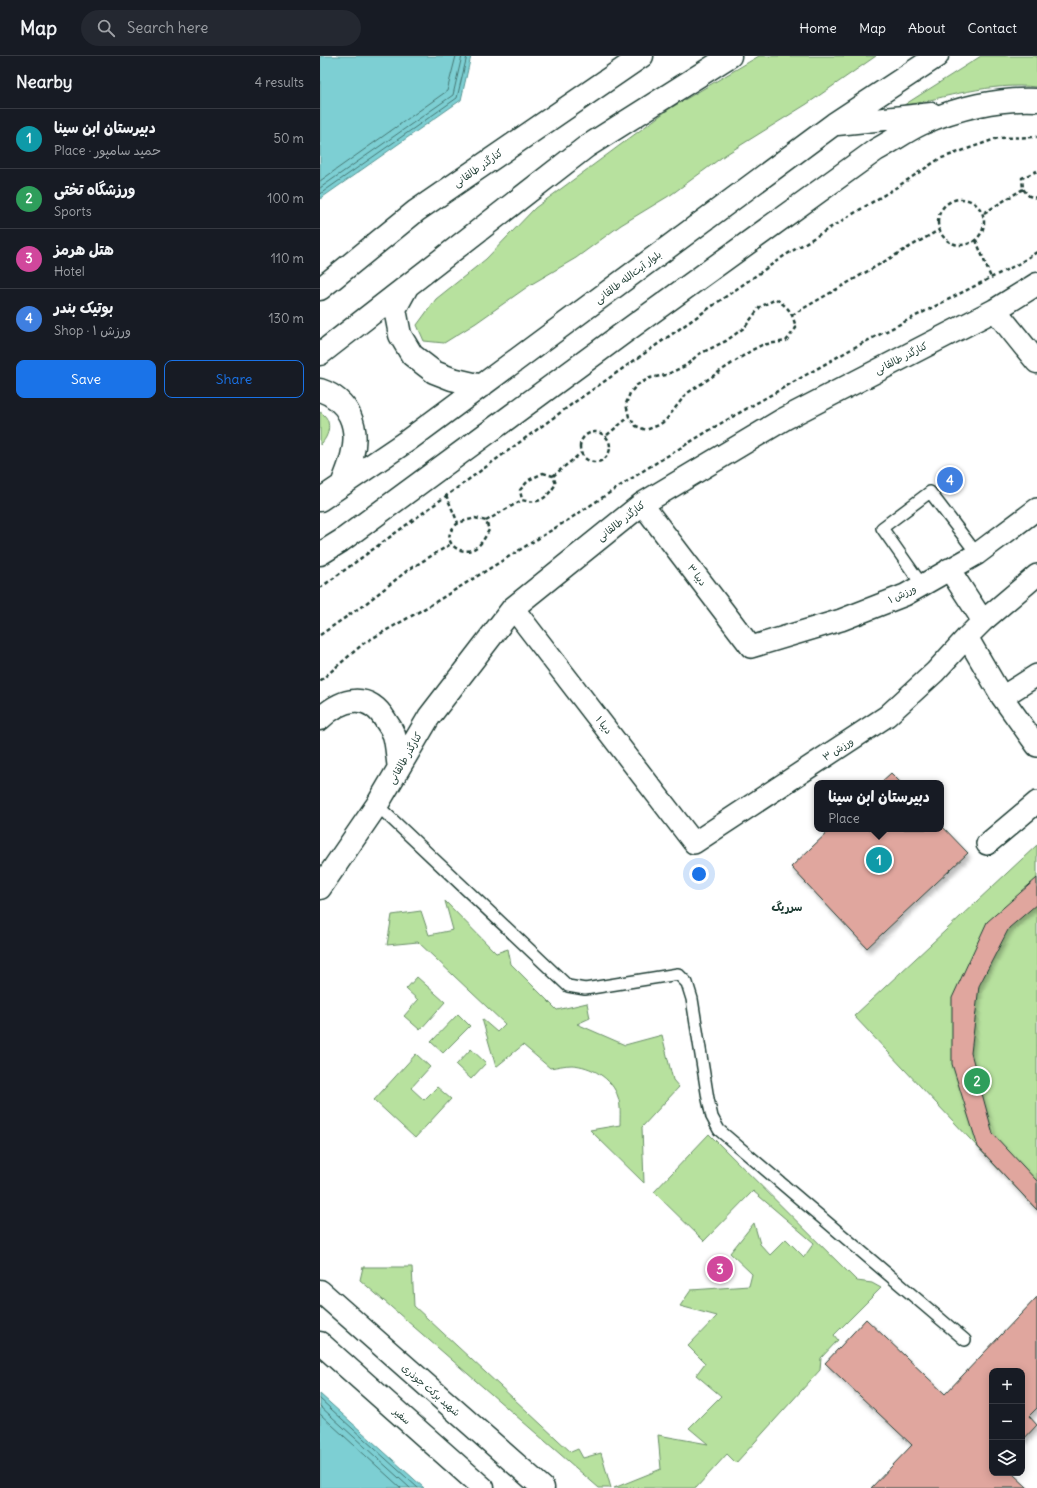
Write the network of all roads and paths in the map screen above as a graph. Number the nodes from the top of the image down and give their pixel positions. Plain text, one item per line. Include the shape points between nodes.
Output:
1 (642, 56) edge
2 (730, 56) edge
3 (937, 56) edge
4 (1037, 100) edge
5 (953, 112) junction
6 (834, 124) junction
7 (1037, 137) edge
8 (1037, 171) edge
9 (1024, 188) junction
10 (1037, 198) edge
11 (984, 213) junction
12 (939, 230) junction
13 (976, 240) junction
14 (991, 278) dead end
15 (1037, 284) edge
16 (408, 286) junction
17 (320, 288) edge
18 (995, 310) junction
19 (792, 315) junction
20 (320, 354) edge
21 (1037, 362) edge
22 (482, 386) junction
23 (320, 390) edge
24 (629, 417) junction
25 (607, 435) junction
26 (581, 453) junction
27 (553, 476) junction
28 (342, 485) junction
29 (320, 500) edge
30 (522, 500) junction
31 (642, 504) junction
32 (1037, 509) edge
33 (486, 521) junction
34 (451, 544) junction
35 (320, 554) edge
36 (977, 554) junction
37 (949, 570) junction
38 (1037, 575) edge
39 (922, 585) junction
40 (320, 588) edge
41 (513, 608) junction
42 (983, 621) junction
43 (320, 635) edge
44 (967, 637) junction
45 (751, 647) joint
46 (1037, 675) edge
47 (1002, 697) junction
48 (320, 719) edge
49 (1037, 746) edge
50 (399, 768) junction
51 (1037, 802) edge
52 (378, 805) junction
53 (694, 843) joint
54 (987, 844) dead end
55 (320, 888) edge
56 (320, 1291) edge
57 (965, 1340) dead end
58 (320, 1343) edge
59 (483, 1488) edge
60 (543, 1488) edge

1 - 17 main road, کنارگذر طالقانی via 416,211
2 - 16 main road via 586,147
3 - 6 main road, بلوار آیت‌الله طالقانی
4 - 5 main road via 990,103
5 - 6 main road
5 - 35 main road via 921,124 876,150
6 - 22 main road, بلوار آیت‌الله طالقانی
7 - 40 path via 998,138 939,159 784,256 579,399
8 - 9 path via 1022,178
9 - 10 path via 1030,196
9 - 11 path
11 - 12 path via 975,202 960,197 947,203 938,215
11 - 13 path via 984,228
12 - 13 path via 948,242 962,246
12 - 19 path
13 - 14 path
15 - 18 main road, کنارگذر طالقانی
16 - 20 main road
16 - 22 main road via 395,309 400,335 412,355 434,372
18 - 21 main road
18 - 31 main road, کنارگذر طالقانی via 784,419
19 - 24 path via 796,328 786,341 762,345 752,350 686,394 659,425 646,430 636,426
19 - 24 path via 788,308 776,299 760,307 745,326 726,341 700,354 685,366 637,385 630,393 626,404
22 - 28 main road, بلوار آیت‌الله طالقانی
23 - 28 main road via 344,404 353,425 355,442
24 - 25 path
25 - 26 path via 597,431 586,434 580,442
25 - 26 path via 610,450 600,462 589,461
26 - 27 path
27 - 30 path via 543,473 529,480 520,490
27 - 30 path via 556,484 546,497 535,502
28 - 29 main road, بلوار آیت‌الله طالقانی
30 - 33 path
31 - 41 main road, کنارگذر طالقانی
31 - 45 street, دیبا ۳
32 - 36 street, ورزش ۱
33 - 34 path via 475,518 458,523 449,538
33 - 34 path via 489,530 478,546 468,551 457,550
34 - 43 path via 408,570
36 - 37 street, ورزش ۱
36 - 39 lane via 930,492 882,528
37 - 39 street, ورزش ۱
37 - 42 street
38 - 42 street
39 - 45 street, ورزش ۱ via 905,595 841,620
41 - 50 main road, کنارگذر طالقانی via 429,718
41 - 53 street, دیبا ۱
42 - 44 street, ورزش ۳
44 - 47 street
44 - 53 street, ورزش ۳ via 935,672 887,716
46 - 47 street
47 - 49 street
48 - 50 main road via 345,702 365,702 378,709 393,734
50 - 52 main road, کنارگذر طالقانی
51 - 54 street
52 - 55 main road, کنارگذر طالقانی
52 - 57 lane via 568,986 585,989 678,974 687,983 692,999 708,1099 712,1117 719,1130
56 - 60 main road, شهید برکت جوذری
58 - 59 main road, سفیر

